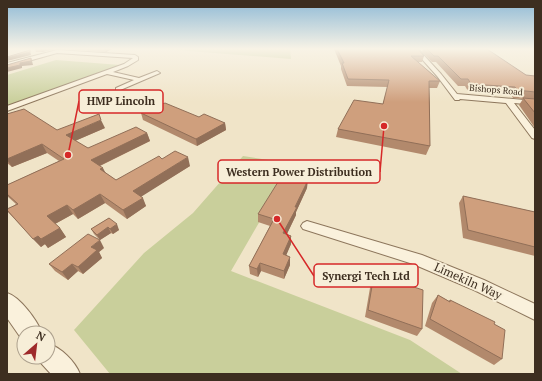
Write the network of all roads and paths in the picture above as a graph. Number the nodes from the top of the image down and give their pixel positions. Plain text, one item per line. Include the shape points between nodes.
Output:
1 (121, 67) edge
2 (431, 67) edge
3 (106, 72) junction
4 (156, 73) dead end
5 (140, 80) junction
6 (118, 89) dead end
7 (508, 101) junction
8 (535, 103) edge
9 (7, 110) edge
10 (535, 136) edge
11 (307, 226) dead end
12 (7, 302) edge
13 (535, 312) edge
14 (25, 325) edge
15 (56, 362) edge
16 (68, 374) edge

1 - 3 street
2 - 7 street, Bishops Road via 456,98
3 - 5 street
3 - 9 street
4 - 5 street
5 - 6 street
7 - 8 street, Bishops Road
7 - 10 street
11 - 13 street, Limekiln Way via 417,259
12 - 14 street
15 - 16 street

